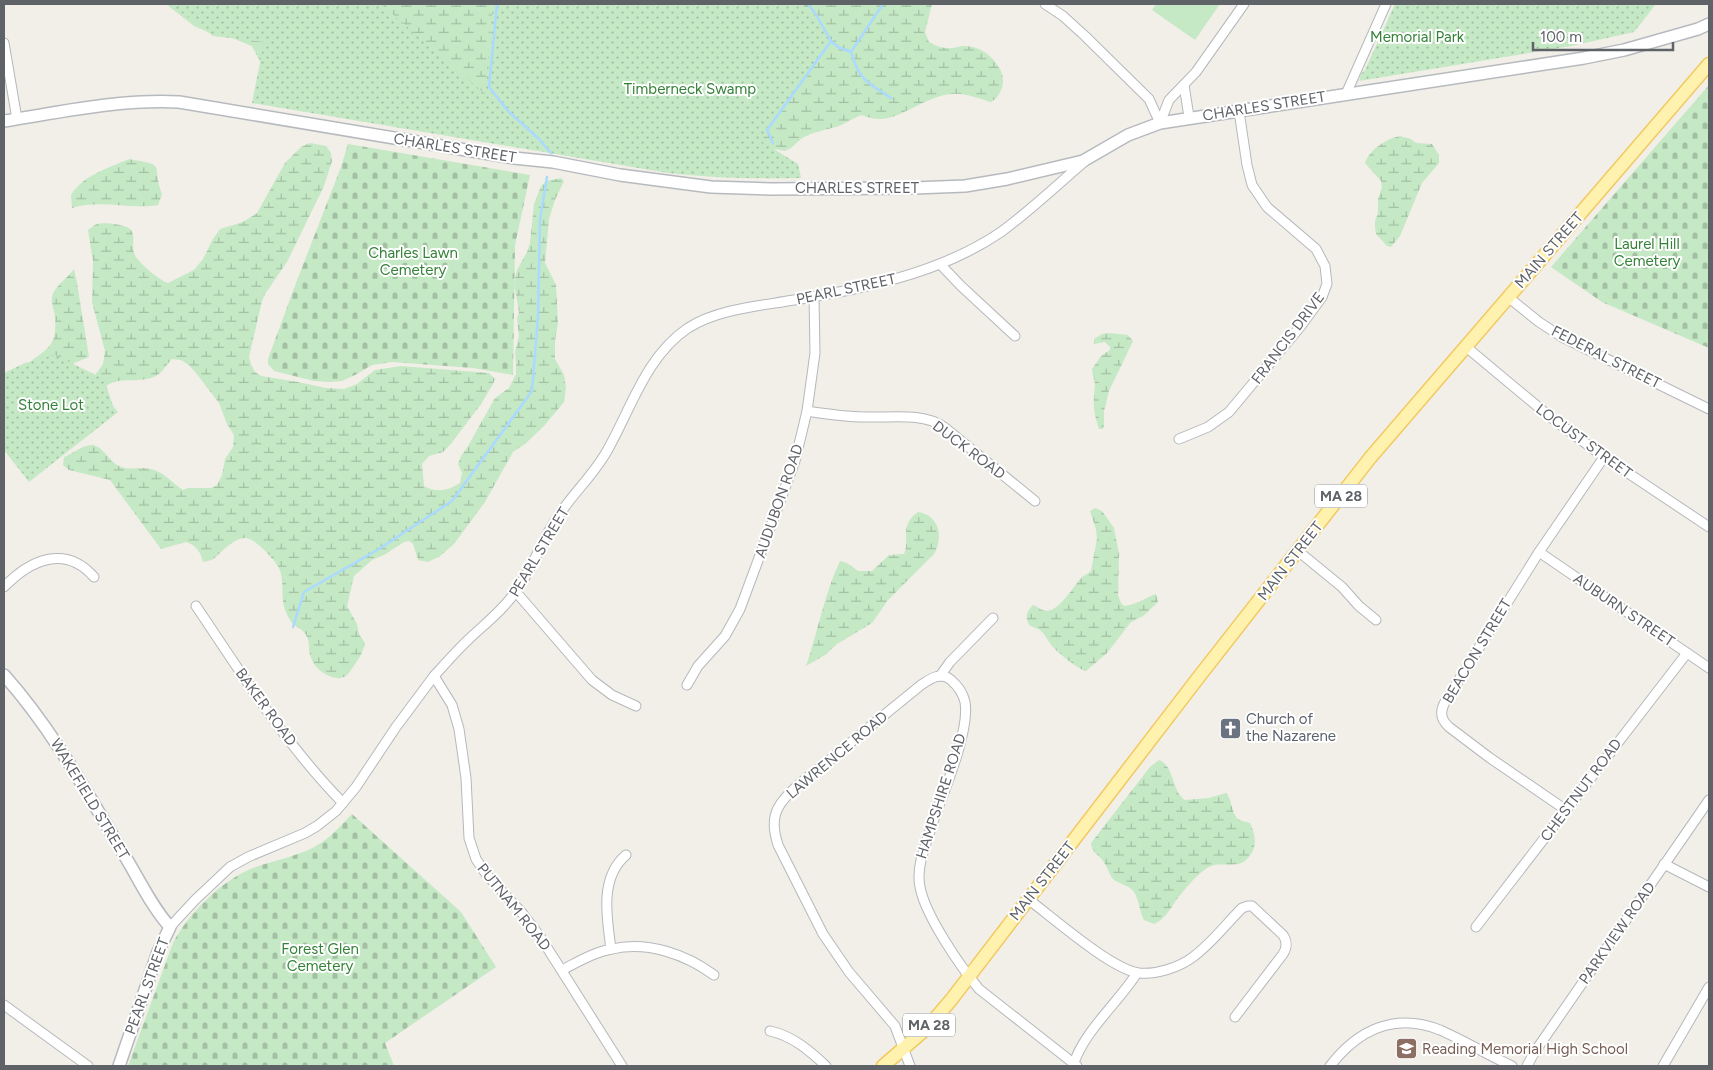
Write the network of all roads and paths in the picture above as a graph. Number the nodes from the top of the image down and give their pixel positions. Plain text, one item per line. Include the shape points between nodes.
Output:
1 (1044, 4) edge
2 (1244, 4) edge
3 (1386, 4) edge
4 (1706, 27) edge
5 (4, 43) edge
6 (1709, 64) edge
7 (1184, 85) junction
8 (1346, 94) junction
9 (1240, 111) junction
10 (1189, 117) junction
11 (17, 119) junction
12 (4, 122) edge
13 (1160, 122) junction
14 (1088, 159) junction
15 (940, 264) junction
16 (814, 297) junction
17 (1508, 297) junction
18 (1015, 336) dead end
19 (1466, 346) junction
20 (1709, 409) edge
21 (807, 411) junction
22 (1179, 439) dead end
23 (1604, 456) junction
24 (1035, 501) dead end
25 (1709, 527) edge
26 (1298, 551) junction
27 (1539, 552) junction
28 (94, 577) dead end
29 (4, 587) edge
30 (516, 592) junction
31 (196, 606) dead end
32 (992, 618) dead end
33 (1376, 620) dead end
34 (1687, 653) junction
35 (1709, 668) edge
36 (4, 675) edge
37 (434, 676) junction
38 (940, 676) junction
39 (687, 685) dead end
40 (636, 706) dead end
41 (1709, 800) edge
42 (343, 803) junction
43 (1566, 810) junction
44 (626, 855) dead end
45 (1664, 864) junction
46 (1709, 887) edge
47 (1028, 899) junction
48 (170, 927) junction
49 (1476, 927) dead end
50 (611, 949) junction
51 (562, 970) junction
52 (1137, 973) junction
53 (714, 975) dead end
54 (969, 977) junction
55 (1709, 987) edge
56 (4, 1005) edge
57 (1235, 1017) dead end
58 (770, 1031) dead end
59 (904, 1049) junction
60 (619, 1065) edge
61 (1074, 1065) edge
62 (88, 1066) edge
63 (118, 1066) edge
64 (826, 1066) edge
65 (883, 1066) edge
66 (910, 1066) edge
67 (1330, 1066) edge
68 (1512, 1066) edge
69 (1527, 1066) edge
70 (1663, 1066) edge

1 - 13 street via 1063,16 1149,99
2 - 7 street
3 - 8 street
4 - 8 street, CHARLES STREET via 1598,55
5 - 11 street
6 - 17 main road, MAIN STREET / MA 28
7 - 10 street
7 - 13 street via 1169,100
8 - 9 street, CHARLES STREET
9 - 10 street, CHARLES STREET
9 - 22 street, FRANCIS DRIVE via 1252,184 1273,212 1316,249 1325,266 1327,284 1322,297 1300,327 1229,412 1202,431
10 - 13 street, CHARLES STREET
11 - 12 street, CHARLES STREET
11 - 14 street, CHARLES STREET via 116,104 179,102 514,158 724,188 965,186
13 - 14 street, CHARLES STREET
14 - 15 street, PEARL STREET via 1002,231
15 - 16 street, PEARL STREET via 888,281
15 - 18 street
16 - 21 street, AUDUBON ROAD via 815,352
16 - 30 street, PEARL STREET via 718,315 692,326 672,340 646,376 604,457 555,520
17 - 19 main road, MAIN STREET / MA 28
17 - 20 street, FEDERAL STREET via 1562,337
19 - 23 street, LOCUST STREET via 1548,416
19 - 26 main road, MAIN STREET / MA 28 via 1370,458
21 - 24 street, DUCK ROAD via 934,421
21 - 39 street, AUDUBON ROAD via 795,461 740,609 725,636 701,662
23 - 25 street, LOCUST STREET
23 - 27 street, BEACON STREET
26 - 33 street
26 - 47 main road, MAIN STREET / MA 28
27 - 34 street, AUBURN STREET
27 - 43 street, BEACON STREET via 1445,702 1441,716 1449,727 1490,758
28 - 29 street via 73,560 52,559 26,568
30 - 37 street, PEARL STREET
30 - 40 street via 592,680 612,695
31 - 42 street, BAKER ROAD via 272,718
32 - 38 street, LAWRENCE ROAD
34 - 35 street, AUBURN STREET
34 - 43 street, CHESTNUT ROAD
36 - 48 street, WAKEFIELD STREET via 65,756
37 - 42 street, PEARL STREET
37 - 51 street, PUTNAM ROAD via 452,705 459,729 473,852 482,869 533,926
38 - 54 street, HAMPSHIRE ROAD via 951,679 961,692 965,703 964,722 952,769 921,860 919,882 928,910
38 - 59 street, LAWRENCE ROAD via 928,680 806,780 781,804 774,822 778,845 823,934 849,972 894,1026
41 - 45 street, PARKVIEW ROAD
42 - 48 street, PEARL STREET via 318,826 230,867
43 - 49 street, CHESTNUT ROAD
44 - 50 street via 612,872 608,894
45 - 46 street
45 - 69 street, PARKVIEW ROAD
47 - 52 street via 1112,961
47 - 54 main road, MAIN STREET / MA 28
48 - 63 street, PEARL STREET
50 - 51 street
50 - 53 street via 634,947 666,952 696,963
51 - 60 street, PUTNAM ROAD
52 - 57 street via 1160,971 1188,960 1242,908 1252,906 1281,933 1286,942 1283,954
52 - 61 street via 1086,1040
54 - 59 main road, MAIN STREET / MA 28 via 939,1014
54 - 61 street, HAMPSHIRE ROAD via 984,994
55 - 70 street
56 - 62 street
58 - 64 street via 791,1038
59 - 65 main road, MAIN STREET / MA 28
59 - 66 street, LAWRENCE ROAD
67 - 68 street via 1364,1033 1406,1023 1441,1031

